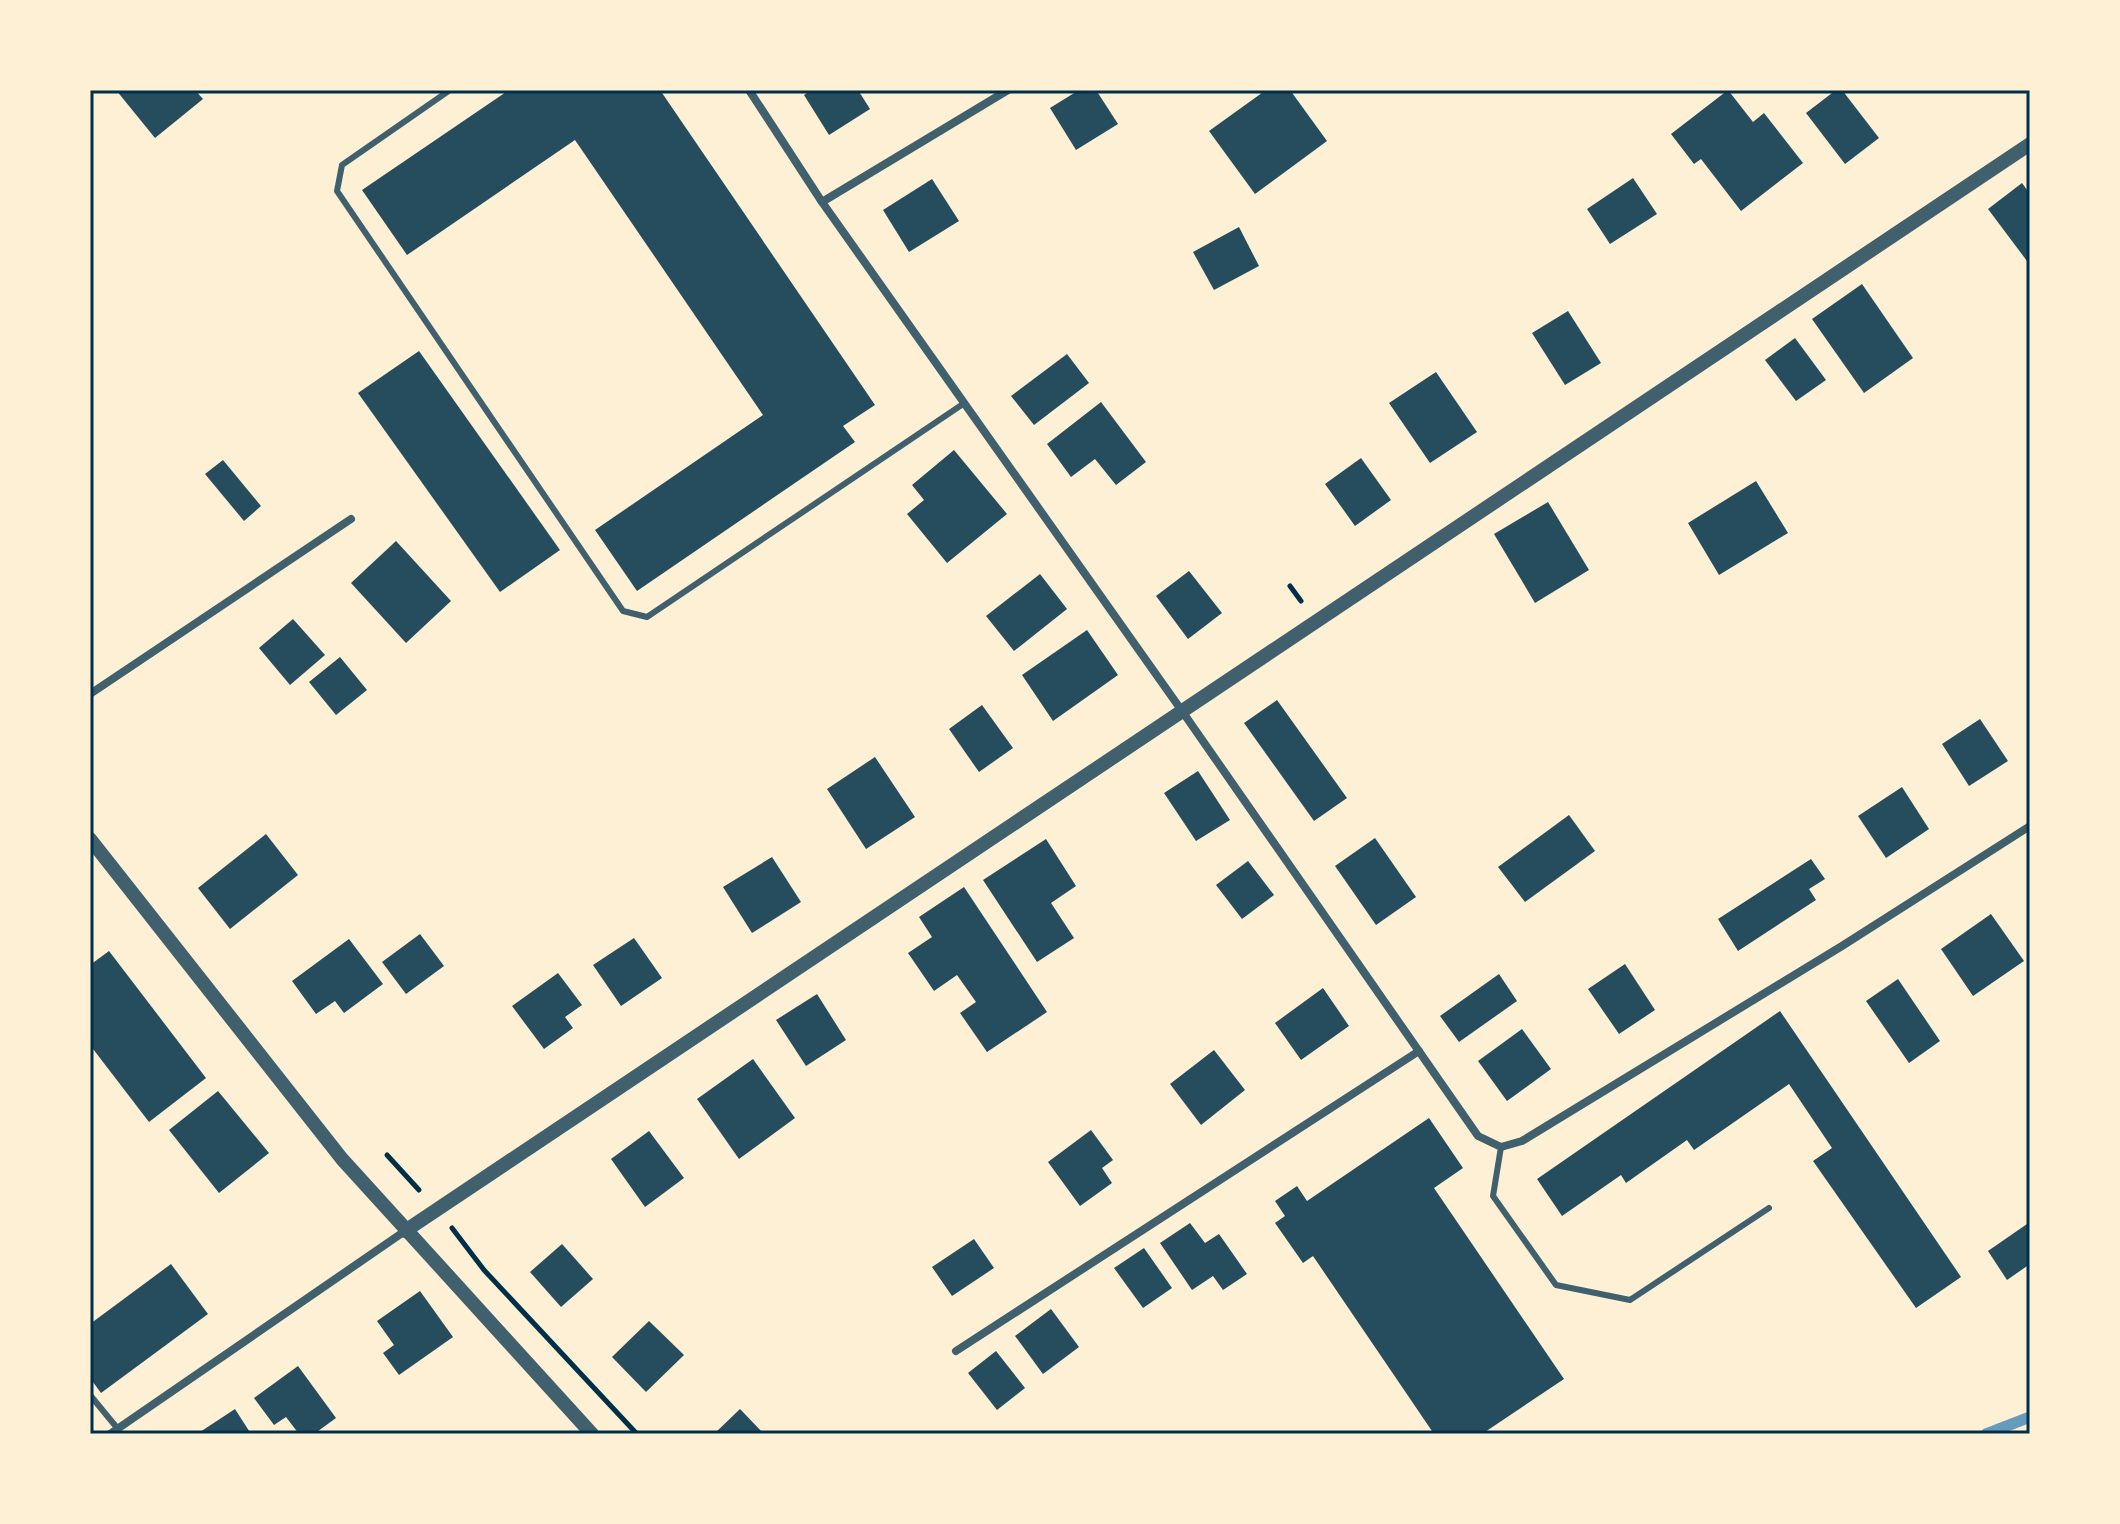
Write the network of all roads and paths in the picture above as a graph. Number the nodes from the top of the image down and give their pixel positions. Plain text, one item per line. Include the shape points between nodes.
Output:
1 (450, 90) edge
2 (749, 90) edge
3 (1008, 90) edge
4 (2030, 144) edge
5 (822, 202) junction
6 (963, 404) junction
7 (351, 519) dead end
8 (90, 694) edge
9 (1182, 711) junction
10 (2030, 826) edge
11 (90, 839) edge
12 (1419, 1051) junction
13 (1501, 1147) junction
14 (387, 1155) dead end
15 (1769, 1208) dead end
16 (437, 1209) junction
17 (405, 1231) junction
18 (956, 1351) dead end
19 (90, 1395) edge
20 (114, 1431) edge
21 (592, 1434) edge
22 (637, 1434) edge

1 - 6 lane via 342,165 337,191 623,611 647,617
2 - 5 street
3 - 5 street
4 - 9 street
5 - 6 street
6 - 9 street
7 - 8 street
9 - 12 street
9 - 16 street
10 - 13 street via 1549,1125
11 - 17 street via 342,1159
12 - 13 street via 1478,1136
12 - 18 street
13 - 15 lane via 1493,1196 1556,1285 1630,1300
14 - 16 path
16 - 17 street
16 - 22 path via 484,1270
17 - 20 street
17 - 21 street
19 - 20 lane

